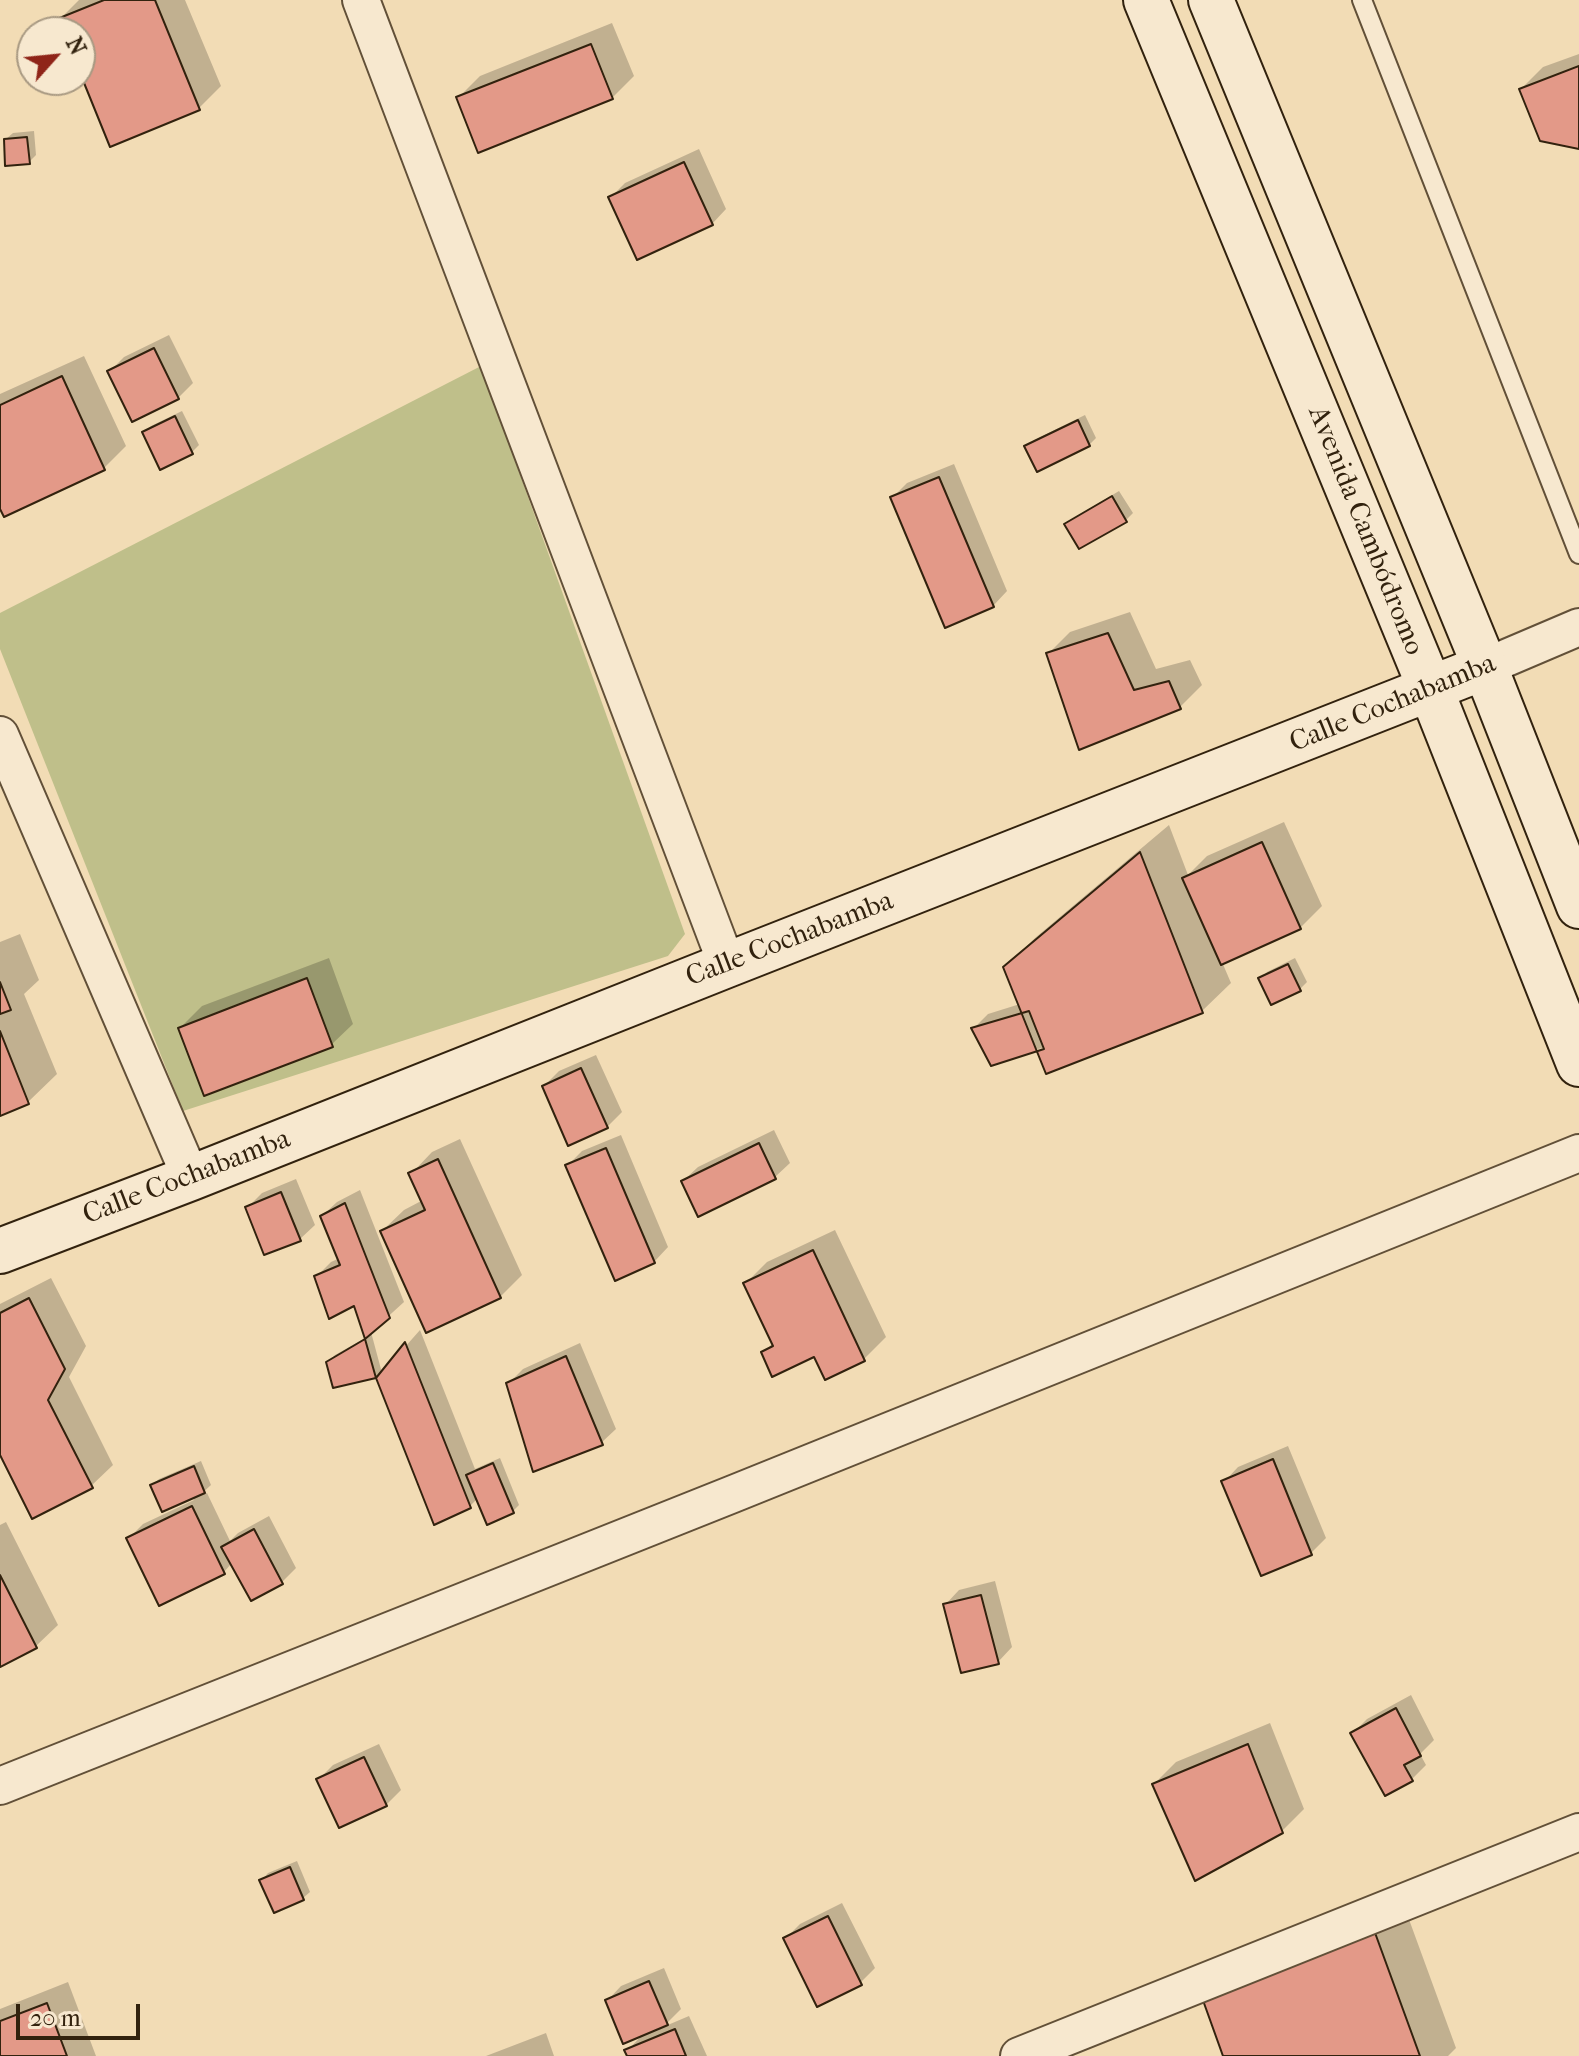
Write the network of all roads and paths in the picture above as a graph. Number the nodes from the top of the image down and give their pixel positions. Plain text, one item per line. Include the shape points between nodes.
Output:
1 (361, 0) edge
2 (1146, 0) edge
3 (1211, 0) edge
4 (1362, 0) edge
5 (1579, 554) edge
6 (1579, 627) edge
7 (1485, 667) junction
8 (1431, 690) junction
9 (0, 735) edge
10 (1579, 906) edge
11 (727, 965) junction
12 (1579, 1064) edge
13 (1579, 1153) edge
14 (191, 1178) junction
15 (0, 1251) edge
16 (0, 1786) edge
17 (1579, 1832) edge
18 (1019, 2056) edge

1 - 11 street
2 - 8 street, Avenida Cambódromo
3 - 7 street, Avenida Cambódromo
4 - 5 lane
6 - 7 street, Calle Cochabamba
7 - 8 street, Calle Cochabamba
7 - 10 street, Avenida Cambódromo
8 - 11 street, Calle Cochabamba
8 - 12 street, Avenida Cambódromo
9 - 14 street
11 - 14 street, Calle Cochabamba
13 - 16 street
14 - 15 street, Calle Cochabamba
17 - 18 street

